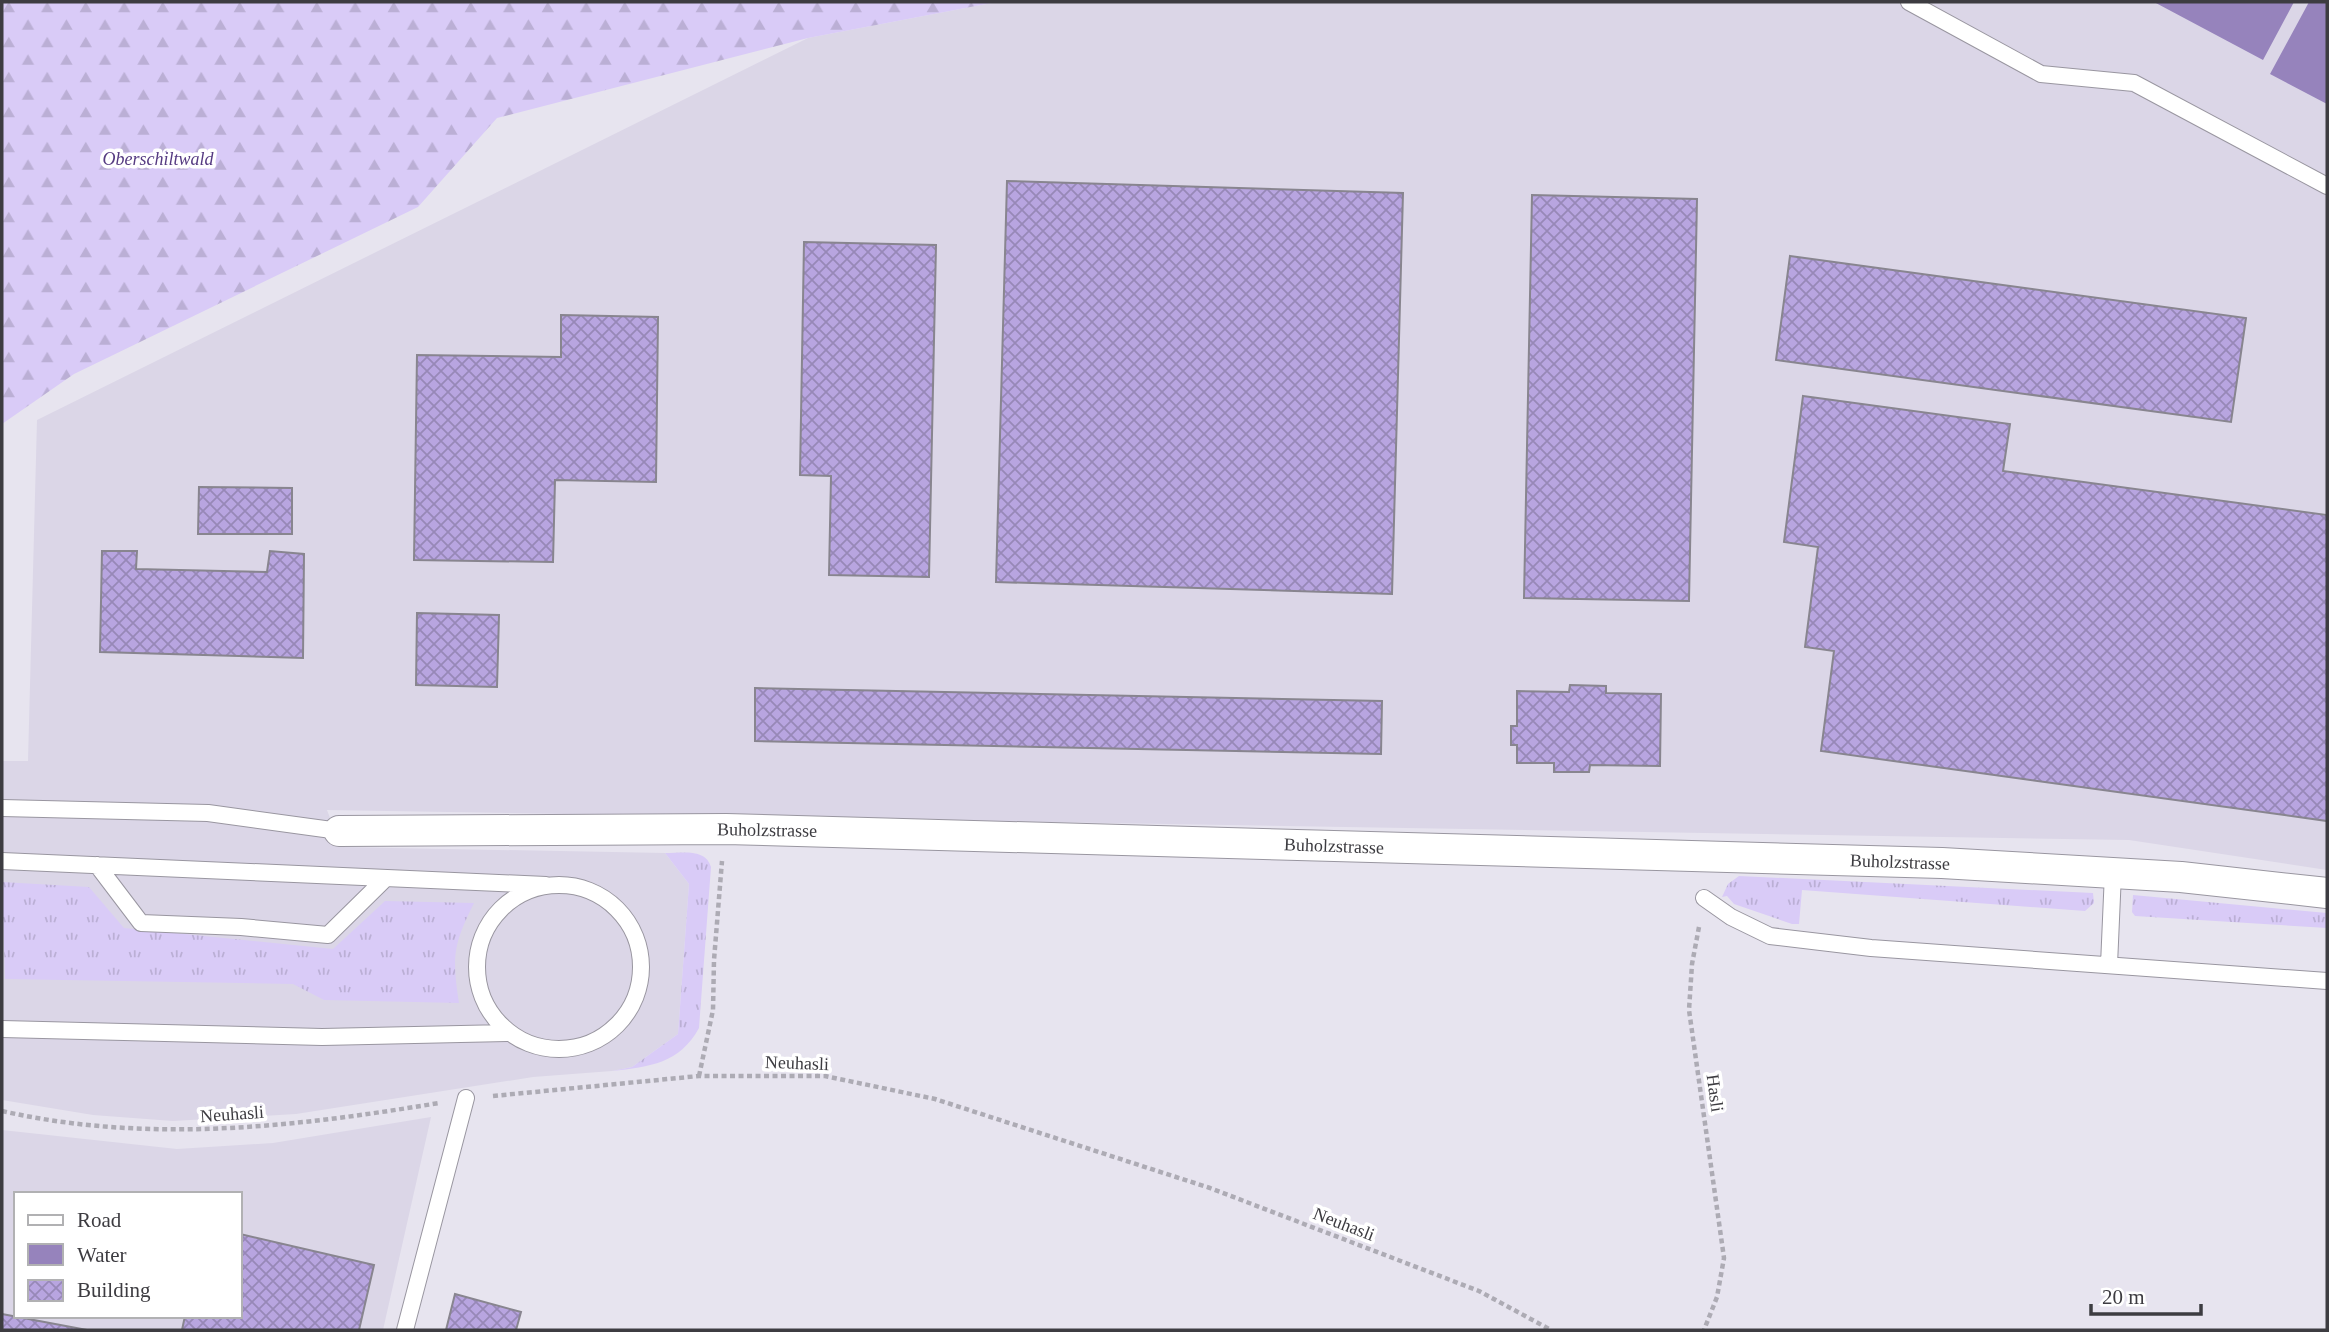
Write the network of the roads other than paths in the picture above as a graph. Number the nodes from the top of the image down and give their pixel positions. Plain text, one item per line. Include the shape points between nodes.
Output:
1 (1909, 2) edge
2 (2327, 186) edge
3 (2, 808) edge
4 (338, 831) joint
5 (2, 861) edge
6 (96, 865) junction
7 (2113, 873) junction
8 (386, 878) junction
9 (546, 885) junction
10 (2327, 893) edge
11 (1704, 898) road end
12 (2109, 965) junction
13 (2327, 981) edge
14 (2, 1029) edge
15 (507, 1033) junction
16 (466, 1098) road end
17 (405, 1330) edge

1 - 2 lane via 2041,74 2134,83
3 - 4 lane via 208,813
4 - 7 street, Buholzstrasse via 726,828 1942,863
5 - 6 lane
6 - 8 lane
6 - 8 lane via 141,923 328,935
7 - 10 street, Buholzstrasse
7 - 12 lane
8 - 9 lane
9 - 15 lane via 516,896 492,917 478,946 477,978 487,1009
9 - 15 lane via 578,887 607,900 629,922 641,952 641,984 629,1013 605,1037 573,1050 538,1048
11 - 12 lane via 1770,936
12 - 13 lane
14 - 15 lane via 322,1037
16 - 17 lane

